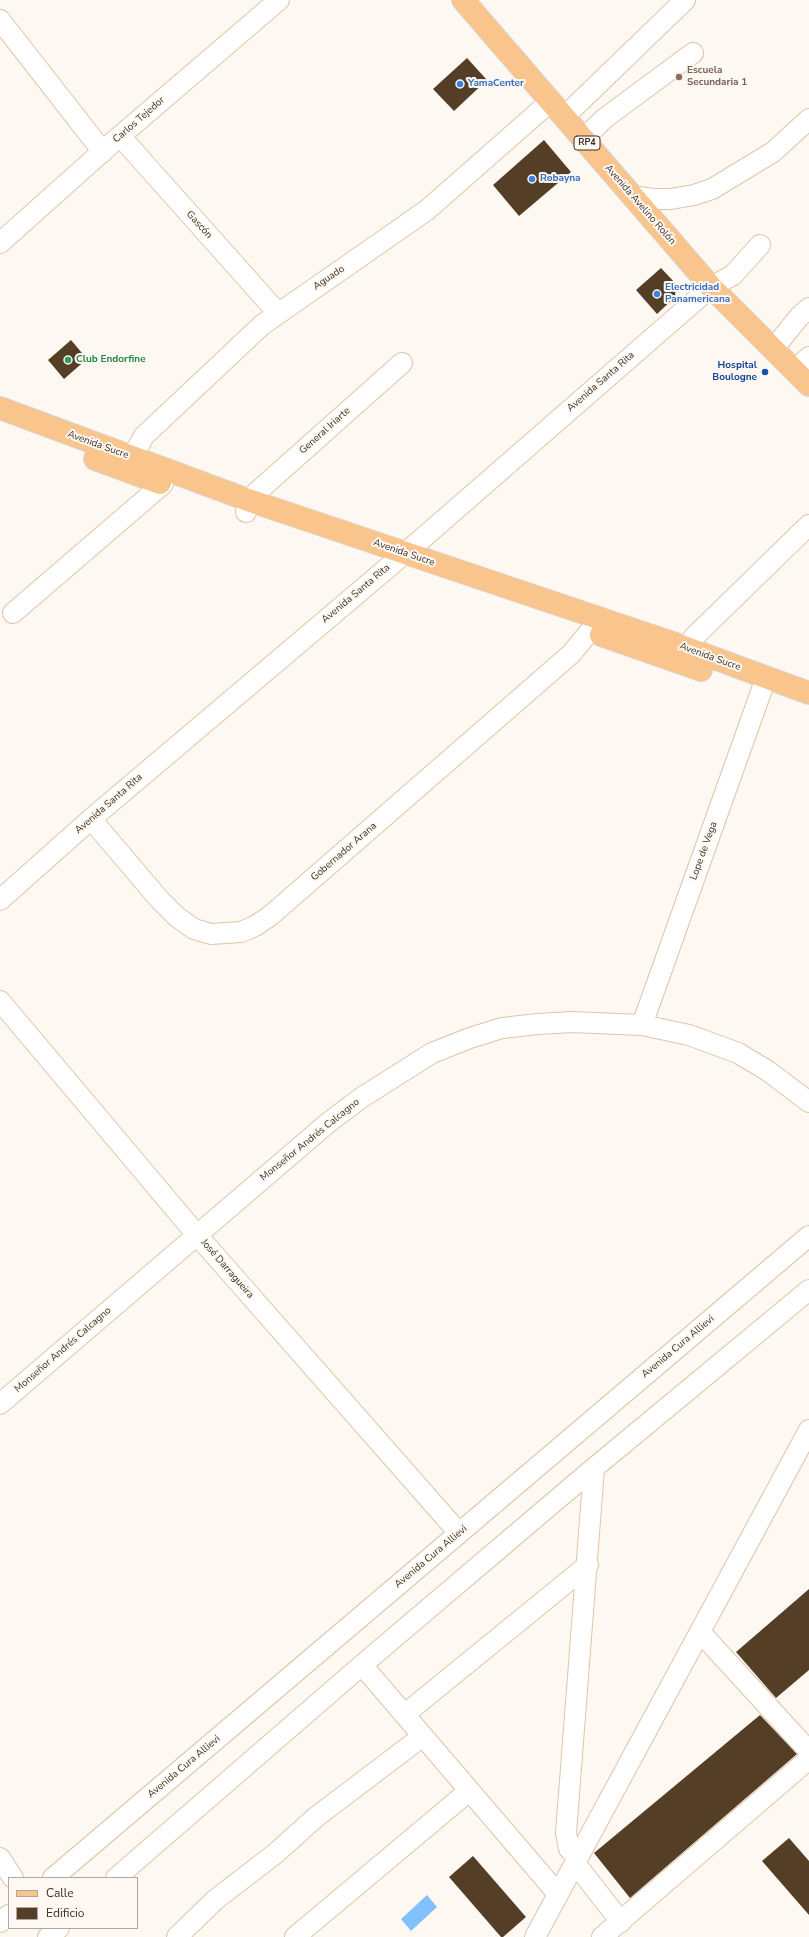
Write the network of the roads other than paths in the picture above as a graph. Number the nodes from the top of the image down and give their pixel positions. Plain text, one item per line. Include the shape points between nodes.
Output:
1 (279, 0) edge
2 (463, 0) edge
3 (686, 0) edge
4 (0, 20) edge
5 (693, 53) dead end
6 (558, 109) junction
7 (809, 119) edge
8 (120, 136) junction
9 (583, 139) junction
10 (103, 152) junction
11 (632, 196) junction
12 (0, 243) edge
13 (760, 245) dead end
14 (711, 287) junction
15 (809, 308) edge
16 (277, 312) junction
17 (774, 348) junction
18 (402, 363) dead end
19 (804, 371) edge
20 (0, 408) edge
21 (0, 424) edge
22 (130, 464) junction
23 (163, 484) junction
24 (247, 506) junction
25 (809, 524) edge
26 (398, 559) junction
27 (13, 613) dead end
28 (590, 631) junction
29 (684, 656) junction
30 (763, 685) junction
31 (809, 693) edge
32 (809, 709) edge
33 (91, 819) junction
34 (0, 900) edge
35 (0, 1001) edge
36 (642, 1025) junction
37 (809, 1102) edge
38 (197, 1235) junction
39 (809, 1236) edge
40 (809, 1290) edge
41 (4, 1398) edge
42 (0, 1413) edge
43 (809, 1430) edge
44 (809, 1462) edge
45 (594, 1468) junction
46 (778, 1488) junction
47 (459, 1533) junction
48 (588, 1565) junction
49 (700, 1632) junction
50 (362, 1665) junction
51 (405, 1714) junction
52 (423, 1736) junction
53 (809, 1751) edge
54 (809, 1759) edge
55 (469, 1791) junction
56 (0, 1858) edge
57 (577, 1860) junction
58 (12, 1877) edge
59 (54, 1877) edge
60 (117, 1877) edge
61 (558, 1894) junction
62 (8, 1916) edge
63 (0, 1922) edge
64 (621, 1922) junction
65 (58, 1929) edge
66 (66, 1929) edge
67 (48, 1937) edge
68 (72, 1937) edge
69 (177, 1937) edge
70 (295, 1937) edge
71 (535, 1937) edge
72 (602, 1937) edge

1 - 8 street, Carlos Tejedor
2 - 6 main road, Avenida Avelino Rolón / RP4
3 - 6 street, Aguado
4 - 10 street
5 - 9 street via 605,118
6 - 9 main road, Avenida Avelino Rolón / RP4
6 - 16 street, Aguado via 427,210
7 - 11 street via 772,152 712,189 671,199
8 - 10 street, Carlos Tejedor
8 - 16 street, Gascón
9 - 11 main road, Avenida Avelino Rolón / RP4
10 - 12 street, Carlos Tejedor
11 - 14 main road, Avenida Avelino Rolón / RP4
13 - 14 street, Avenida Santa Rita via 733,275
14 - 17 main road, Avenida Avelino Rolón / RP4
14 - 26 street, Avenida Santa Rita
15 - 17 street
16 - 22 street, Aguado via 144,436
17 - 19 main road, Avenida Avelino Rolón / RP4
18 - 24 street, General Iriarte
20 - 22 main road, Avenida Sucre
21 - 22 main road, Avenida Sucre
22 - 23 main road, Avenida Sucre
22 - 24 main road, Avenida Sucre
23 - 24 main road, Avenida Sucre
23 - 27 street
24 - 26 main road, Avenida Sucre
25 - 29 street via 694,637
26 - 28 main road, Avenida Sucre
26 - 29 main road, Avenida Sucre
26 - 33 street, Avenida Santa Rita
28 - 29 main road, Avenida Sucre
28 - 33 street, Gobernador Arana via 571,654 270,916 241,932 211,934 194,929 177,917 159,900
29 - 30 main road, Avenida Sucre
30 - 31 main road, Avenida Sucre
30 - 32 main road, Avenida Sucre
30 - 36 street, Lope de Vega
33 - 34 street, Avenida Santa Rita
35 - 38 street, José Darragueira
36 - 37 street, Monseñor Andrés Calcagno via 689,1035 738,1053 768,1071
36 - 38 street, Monseñor Andrés Calcagno via 572,1022 502,1028 432,1053 361,1098 329,1122
38 - 41 street, Monseñor Andrés Calcagno
38 - 47 street, José Darragueira
39 - 47 street, Avenida Cura Allievi
40 - 45 street
41 - 42 street, Monseñor Andrés Calcagno
43 - 46 street
44 - 46 street
45 - 48 street
45 - 50 street
46 - 49 street
47 - 59 street, Avenida Cura Allievi
48 - 51 street
48 - 57 street via 566,1833 569,1849
49 - 53 street
49 - 57 street
50 - 51 street
50 - 60 street
51 - 52 street
52 - 55 street
52 - 69 street via 316,1817 276,1853 215,1900
54 - 64 street
55 - 61 street
55 - 70 street
56 - 58 street
57 - 61 street
57 - 64 street
61 - 71 street
62 - 63 street
64 - 72 street
65 - 67 street
66 - 68 street

